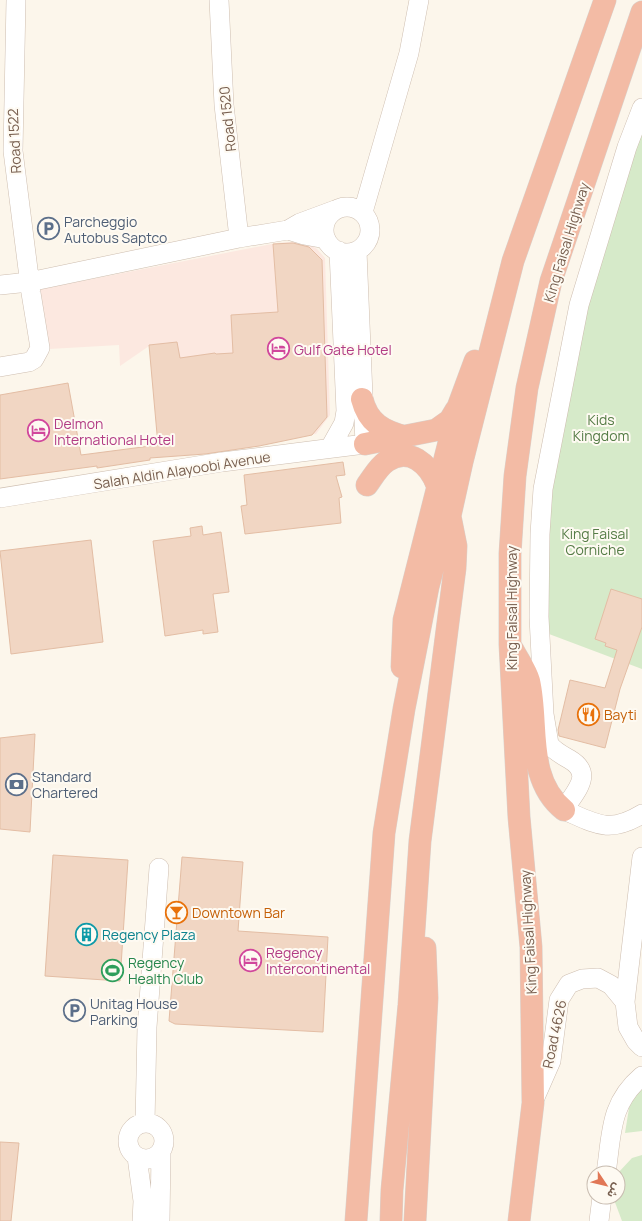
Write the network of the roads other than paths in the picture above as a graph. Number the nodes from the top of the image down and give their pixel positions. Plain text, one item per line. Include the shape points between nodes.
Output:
1 (16, 0) edge
2 (219, 0) edge
3 (419, 0) edge
4 (605, 0) edge
5 (642, 12) edge
6 (642, 108) edge
7 (6, 152) edge
8 (335, 210) junction
9 (363, 212) junction
10 (288, 230) junction
11 (239, 238) junction
12 (340, 247) junction
13 (513, 261) junction
14 (29, 282) junction
15 (0, 285) edge
16 (0, 367) edge
17 (362, 399) junction
18 (458, 407) junction
19 (406, 437) junction
20 (365, 444) junction
21 (330, 448) junction
22 (367, 485) dead end
23 (437, 485) junction
24 (0, 498) edge
25 (450, 516) junction
26 (510, 644) junction
27 (404, 709) junction
28 (564, 810) junction
29 (642, 814) edge
30 (420, 841) junction
31 (642, 857) edge
32 (159, 868) dead end
33 (625, 1002) junction
34 (642, 1047) edge
35 (642, 1076) edge
36 (533, 1103) junction
37 (143, 1123) junction
38 (161, 1153) junction
39 (137, 1157) junction
40 (607, 1165) edge
41 (601, 1205) edge
42 (142, 1221) edge
43 (160, 1221) edge
44 (356, 1221) edge
45 (391, 1221) edge
46 (415, 1221) edge
47 (519, 1221) edge
48 (598, 1221) edge

1 - 7 street, Road 1522
2 - 11 street, Road 1520 via 224,98
3 - 9 street via 409,53
4 - 13 highway
5 - 26 highway, King Faisal Highway via 551,281 527,388 515,476 510,554
6 - 28 street, King Faisal Highway via 627,147 579,305 543,489 539,617 544,714 549,744 578,765 582,771 582,781
7 - 14 street, Road 1522
8 - 9 street via 353,207
8 - 10 street
8 - 12 street via 324,226
9 - 12 street via 371,230 367,243
10 - 11 street
10 - 12 street
11 - 14 street
12 - 17 street
12 - 21 street via 346,411 342,428
13 - 18 highway
13 - 25 highway
14 - 15 street
14 - 16 street, Road 1522 via 40,348 38,354 29,362
17 - 19 highway via 366,413 374,422
17 - 20 street
18 - 19 highway via 450,420 440,428
18 - 23 highway
19 - 20 highway
20 - 21 street, Salah Aldin Alayoobi Avenue
21 - 24 street, Salah Aldin Alayoobi Avenue via 222,462
22 - 23 highway via 386,462 394,457 407,455 424,464 432,472
23 - 27 highway via 404,620 401,653
25 - 27 highway via 430,580
25 - 30 highway via 456,546 455,568
26 - 28 highway via 529,679 542,782 549,797
26 - 36 highway, King Faisal Highway via 519,817 531,947
27 - 44 highway via 384,833
28 - 29 street via 601,826 621,824
30 - 45 highway
30 - 46 highway via 427,998
31 - 33 street
32 - 37 street
33 - 34 street via 628,1027
33 - 36 street, Road 4626 via 611,985 598,978 582,979 569,984 559,1000 551,1062
35 - 40 street via 628,1090 617,1109 611,1127
36 - 47 highway, King Faisal Highway
37 - 38 street via 154,1124 162,1131 164,1142
37 - 39 street via 132,1129 128,1138 129,1149
38 - 39 street via 152,1159 142,1160
38 - 43 street
39 - 42 street via 143,1201
41 - 48 street

